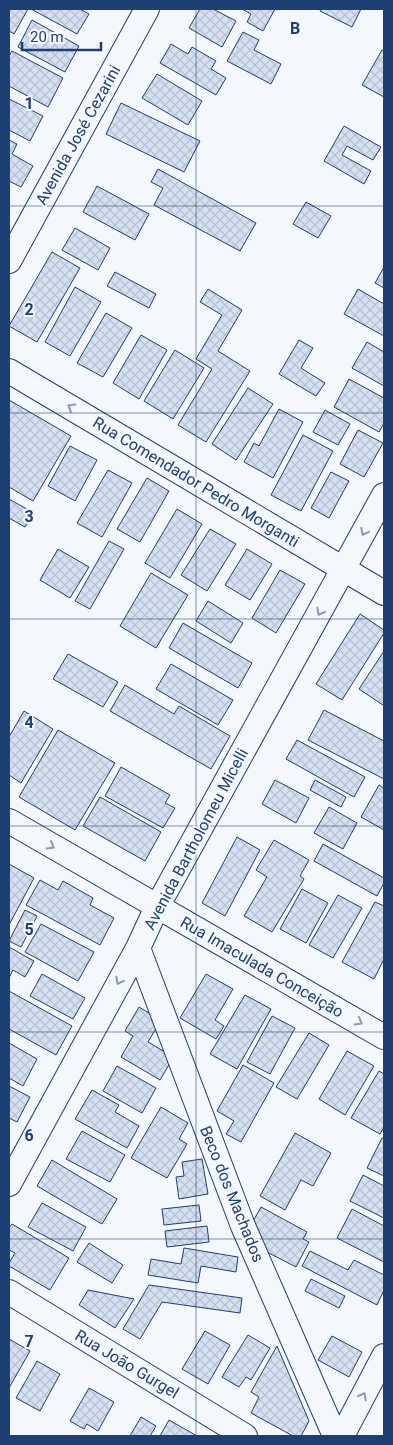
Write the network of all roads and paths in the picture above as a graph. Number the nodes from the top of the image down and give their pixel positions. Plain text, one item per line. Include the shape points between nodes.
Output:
1 (147, 9) edge
2 (9, 261) edge
3 (9, 370) edge
4 (384, 495) edge
5 (344, 569) junction
6 (384, 593) edge
7 (9, 821) edge
8 (157, 907) junction
9 (138, 948) junction
10 (384, 1037) edge
11 (9, 1184) edge
12 (9, 1292) edge
13 (384, 1356) edge
14 (245, 1436) edge
15 (335, 1436) edge
16 (342, 1436) edge

1 - 2 street, Avenida José Cezarini
5 -> 3 street, Rua Comendador Pedro Morganti
4 -> 5 street, Avenida Bartholomeu Micelli
5 - 6 street, Rua Comendador Pedro Morganti
5 -> 8 street, Avenida Bartholomeu Micelli
7 -> 8 street, Rua Imaculada Conceição
8 - 9 street, Avenida Bartholomeu Micelli
8 -> 10 street, Rua Imaculada Conceição
9 -> 11 street, Avenida Bartholomeu Micelli
9 - 15 street, Beco dos Machados via 242,1226
12 - 14 street, Rua João Gurgel
16 -> 13 street

